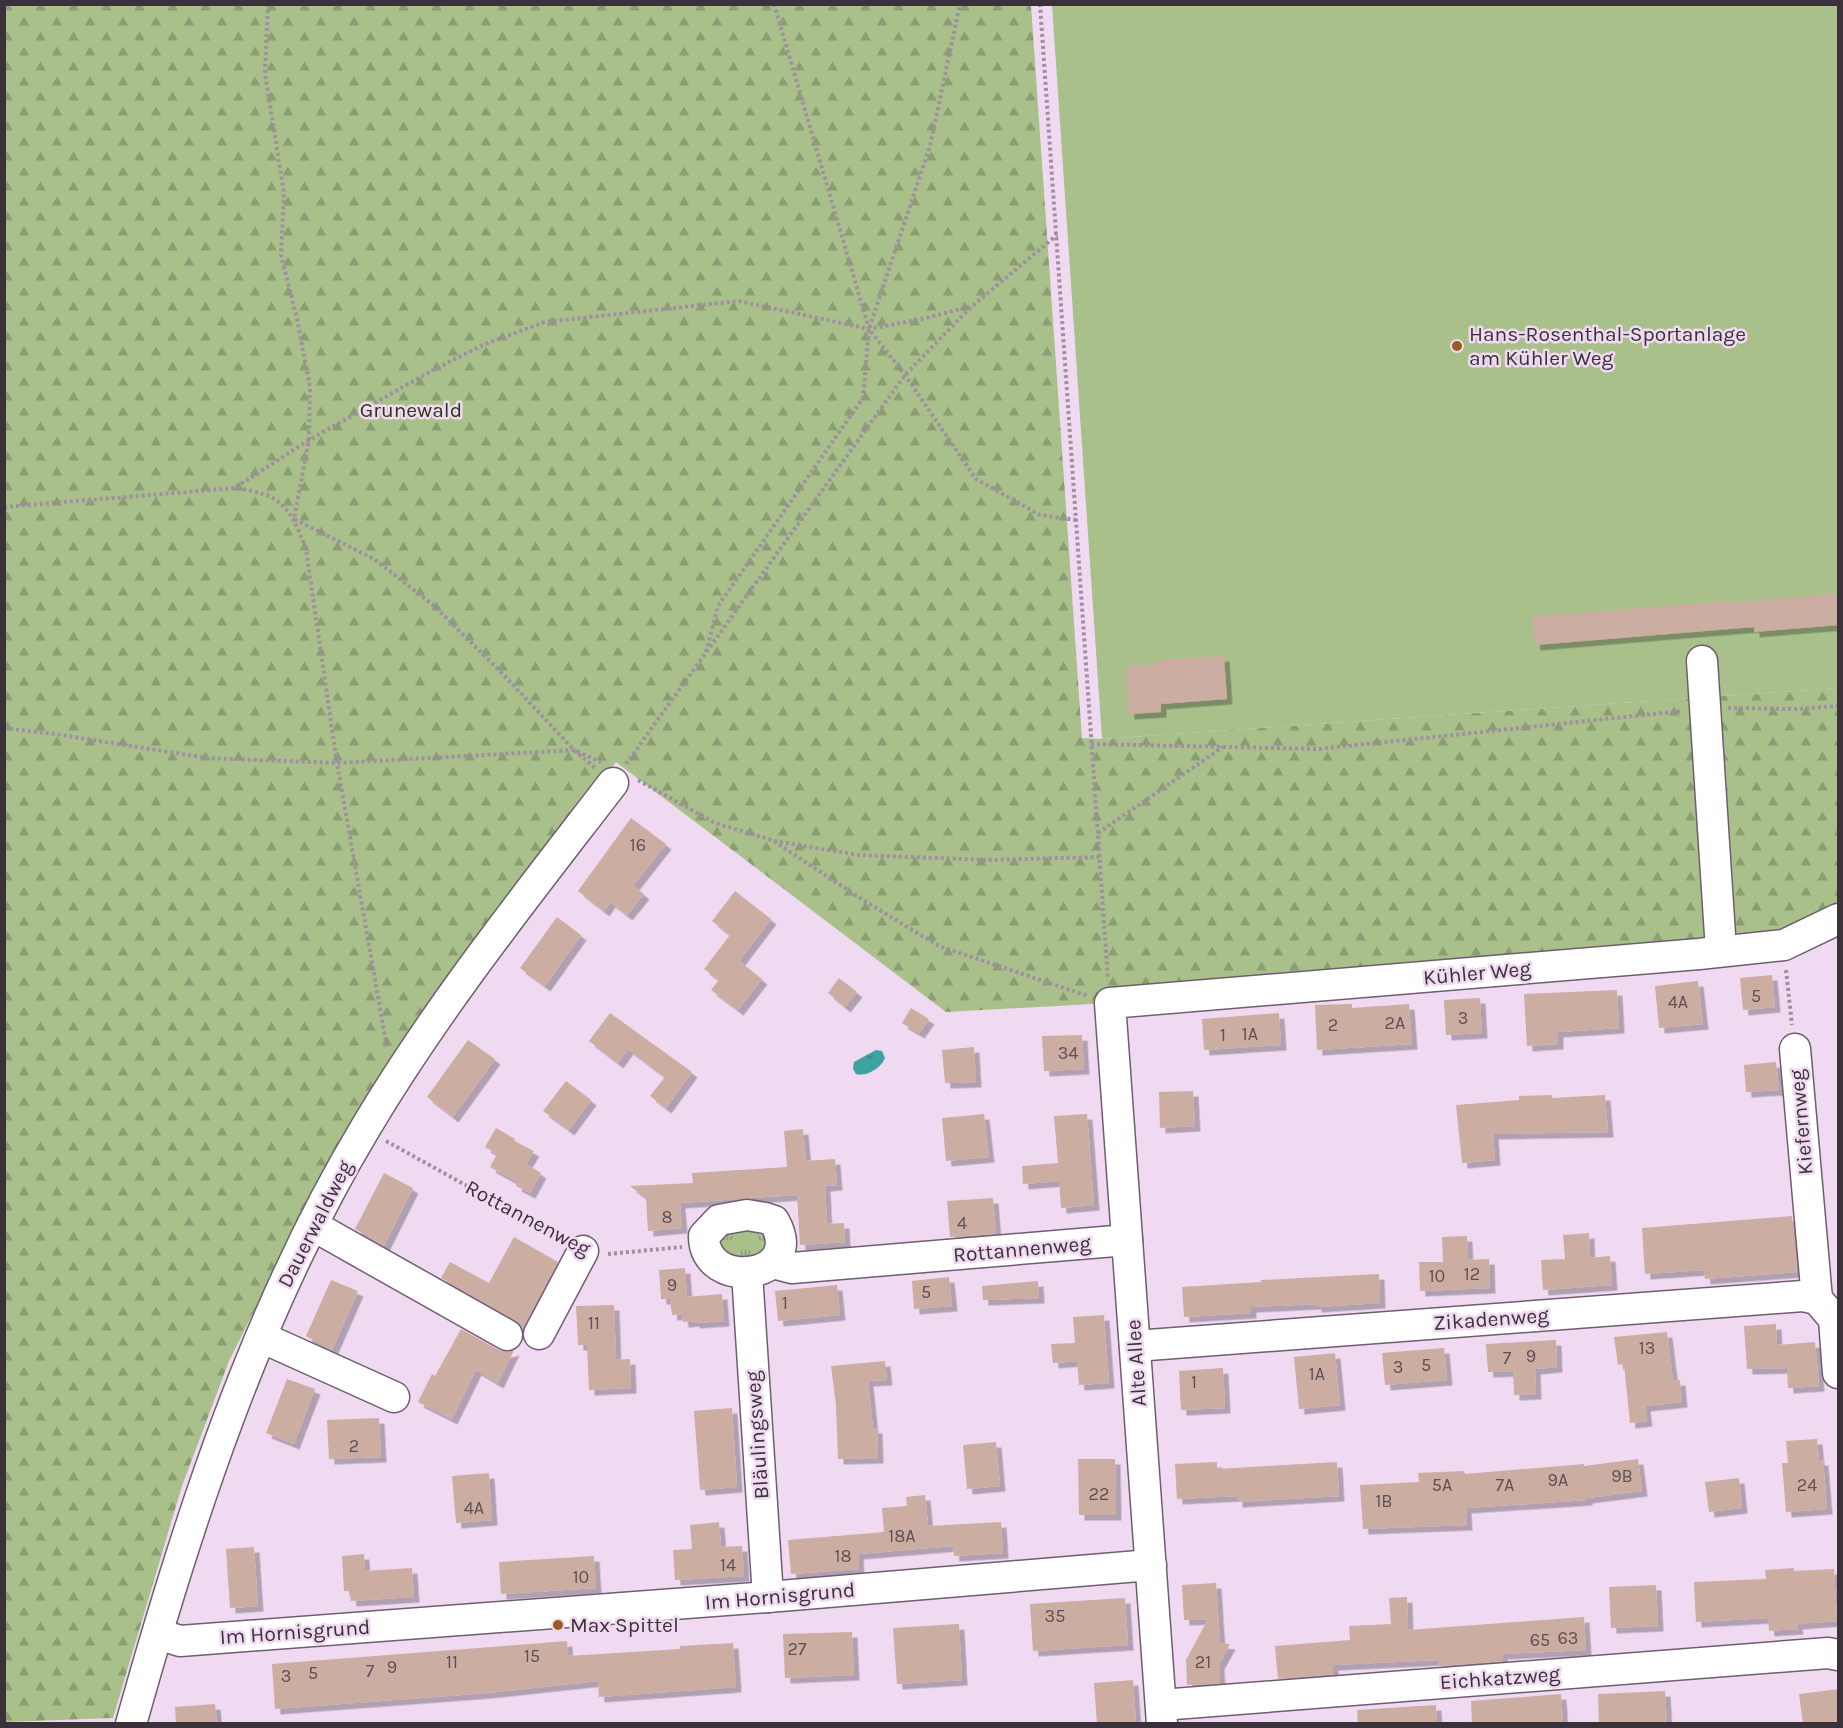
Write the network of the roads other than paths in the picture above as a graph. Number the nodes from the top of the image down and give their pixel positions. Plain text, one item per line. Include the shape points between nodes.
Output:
1 (1702, 661) dead end
2 (617, 777) road end
3 (1839, 919) edge
4 (1721, 950) junction
5 (1110, 1003) joint
6 (1795, 1049) road end
7 (312, 1225) junction
8 (1127, 1240) junction
9 (583, 1251) road end
10 (760, 1268) junction
11 (1830, 1312) edge
12 (539, 1334) dead end
13 (507, 1335) dead end
14 (261, 1337) junction
15 (1135, 1346) junction
16 (1839, 1373) edge
17 (394, 1397) dead end
18 (1151, 1565) junction
19 (768, 1597) junction
20 (158, 1634) junction
21 (1839, 1654) edge
22 (1162, 1714) edge
23 (131, 1724) edge

1 - 4 street
2 - 7 street, Dauerwaldweg via 460,985 393,1083
3 - 4 street, Kühler Weg via 1784,945
4 - 5 street, Kühler Weg
5 - 8 street, Alte Allee
6 - 11 street, Kiefernweg
7 - 13 street
7 - 14 street, Dauerwaldweg
8 - 10 street, Rottannenweg
8 - 15 street, Alte Allee
9 - 12 street
10 - 10 street via 725,1269 713,1262 704,1246 704,1236 719,1220 747,1215 774,1221 781,1247
10 - 19 street, Bläulingsweg
11 - 15 street, Zikadenweg via 1803,1296
11 - 16 street, Kiefernweg
14 - 17 street
14 - 20 street, Dauerwaldweg via 204,1486
15 - 18 street, Alte Allee
18 - 19 street, Im Hornisgrund
18 - 22 street, Alte Allee
19 - 20 street, Im Hornisgrund via 180,1641
20 - 23 street, Dauerwaldweg
21 - 22 street, Eichkatzweg

